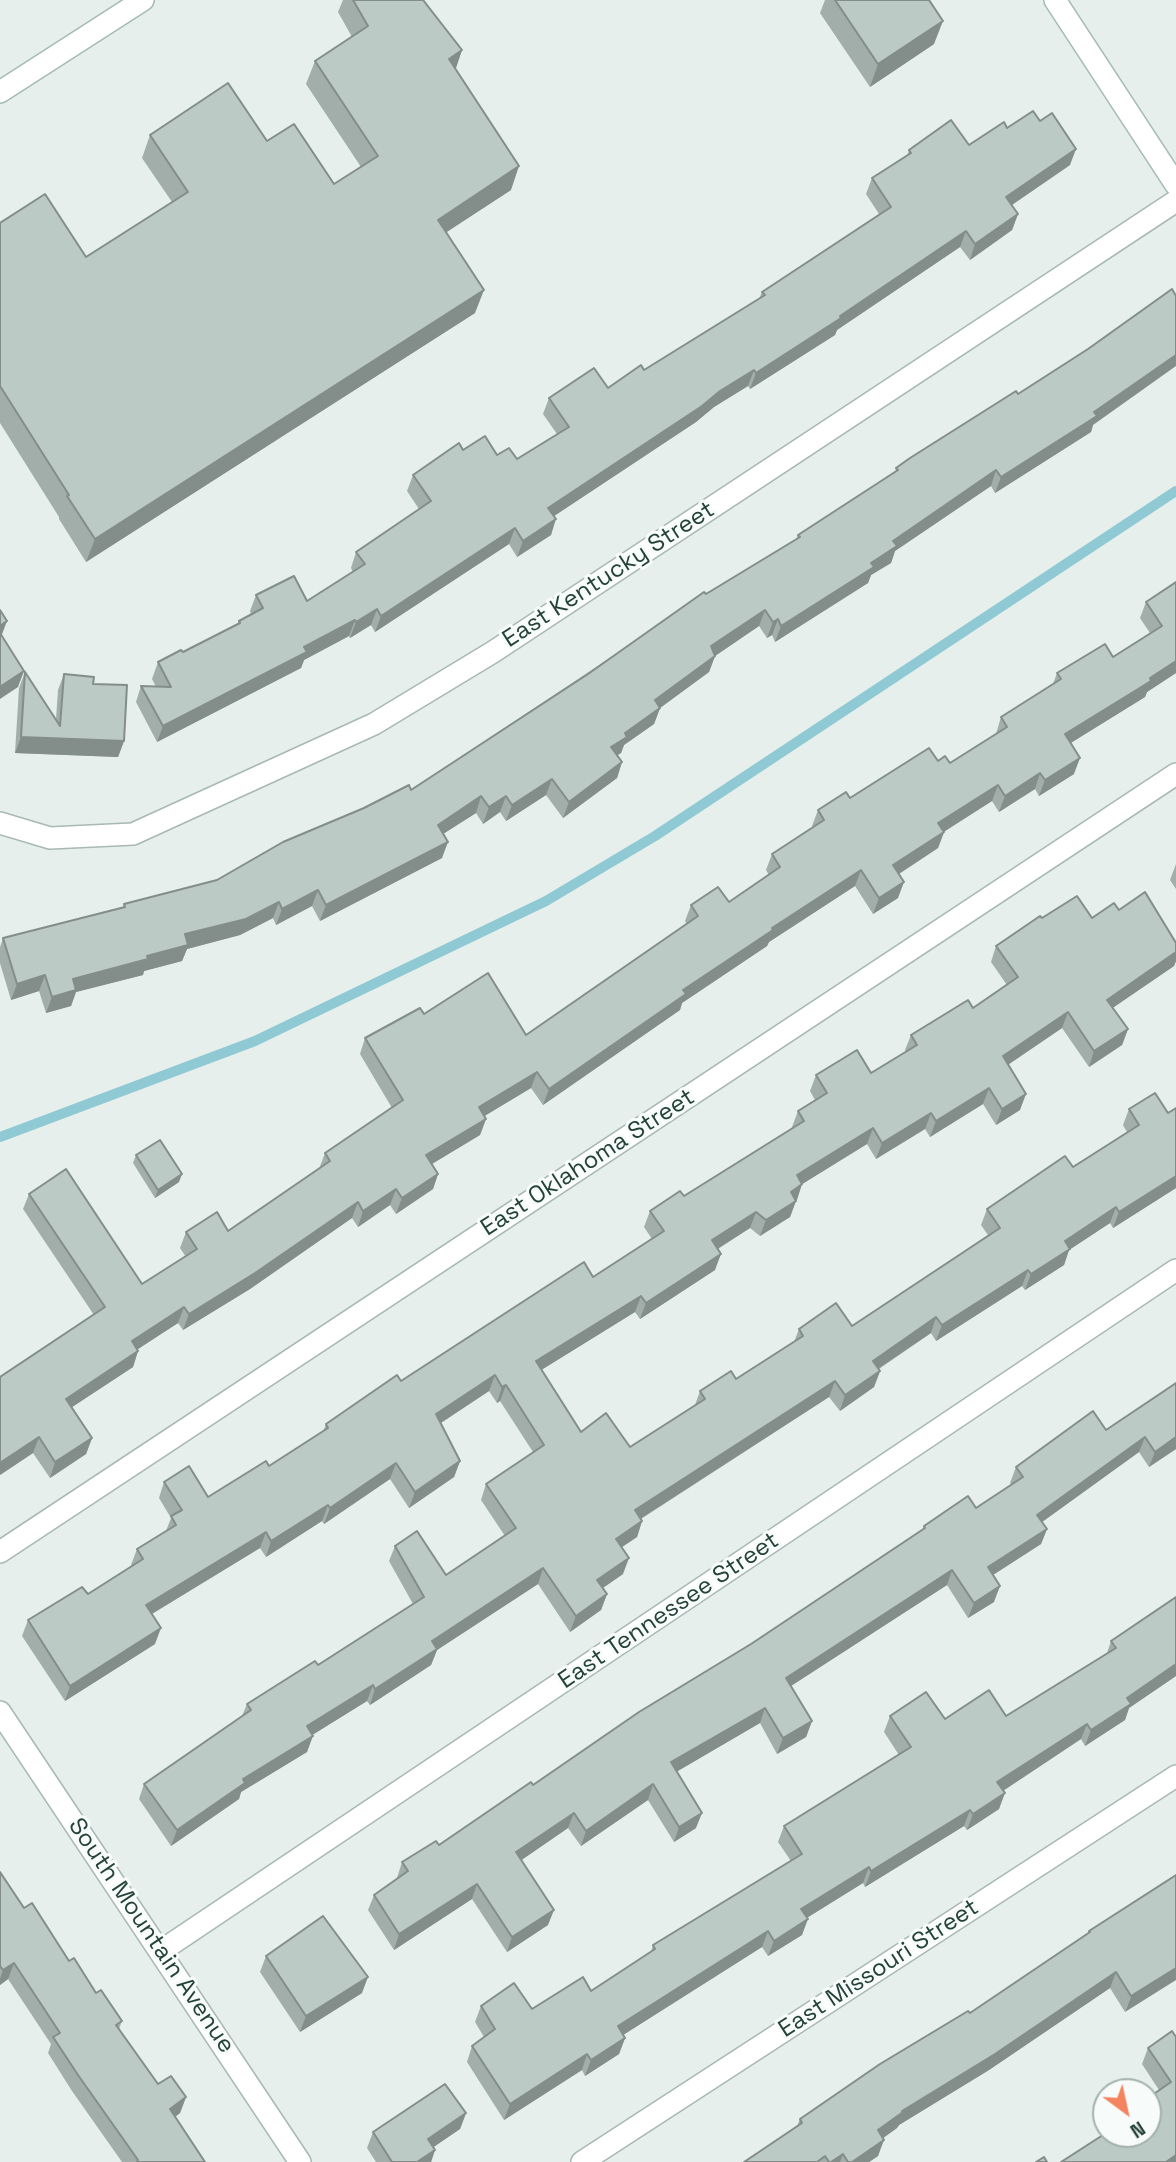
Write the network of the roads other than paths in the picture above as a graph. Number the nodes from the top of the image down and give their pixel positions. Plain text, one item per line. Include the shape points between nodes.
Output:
1 (143, 0) edge
2 (1055, 0) edge
3 (0, 92) edge
4 (1176, 185) edge
5 (1176, 201) edge
6 (1176, 774) edge
7 (0, 823) edge
8 (1176, 1270) edge
9 (0, 1552) edge
10 (0, 1712) edge
11 (1176, 1776) edge
12 (161, 1951) junction
13 (300, 2162) edge
14 (582, 2162) edge

1 - 3 street
2 - 4 street
5 - 7 street, East Kentucky Street via 494,652 374,724 133,834 50,838
6 - 9 street, East Oklahoma Street
8 - 12 street, East Tennessee Street
10 - 12 street, South Mountain Avenue
11 - 14 street, East Missouri Street
12 - 13 street, South Mountain Avenue

